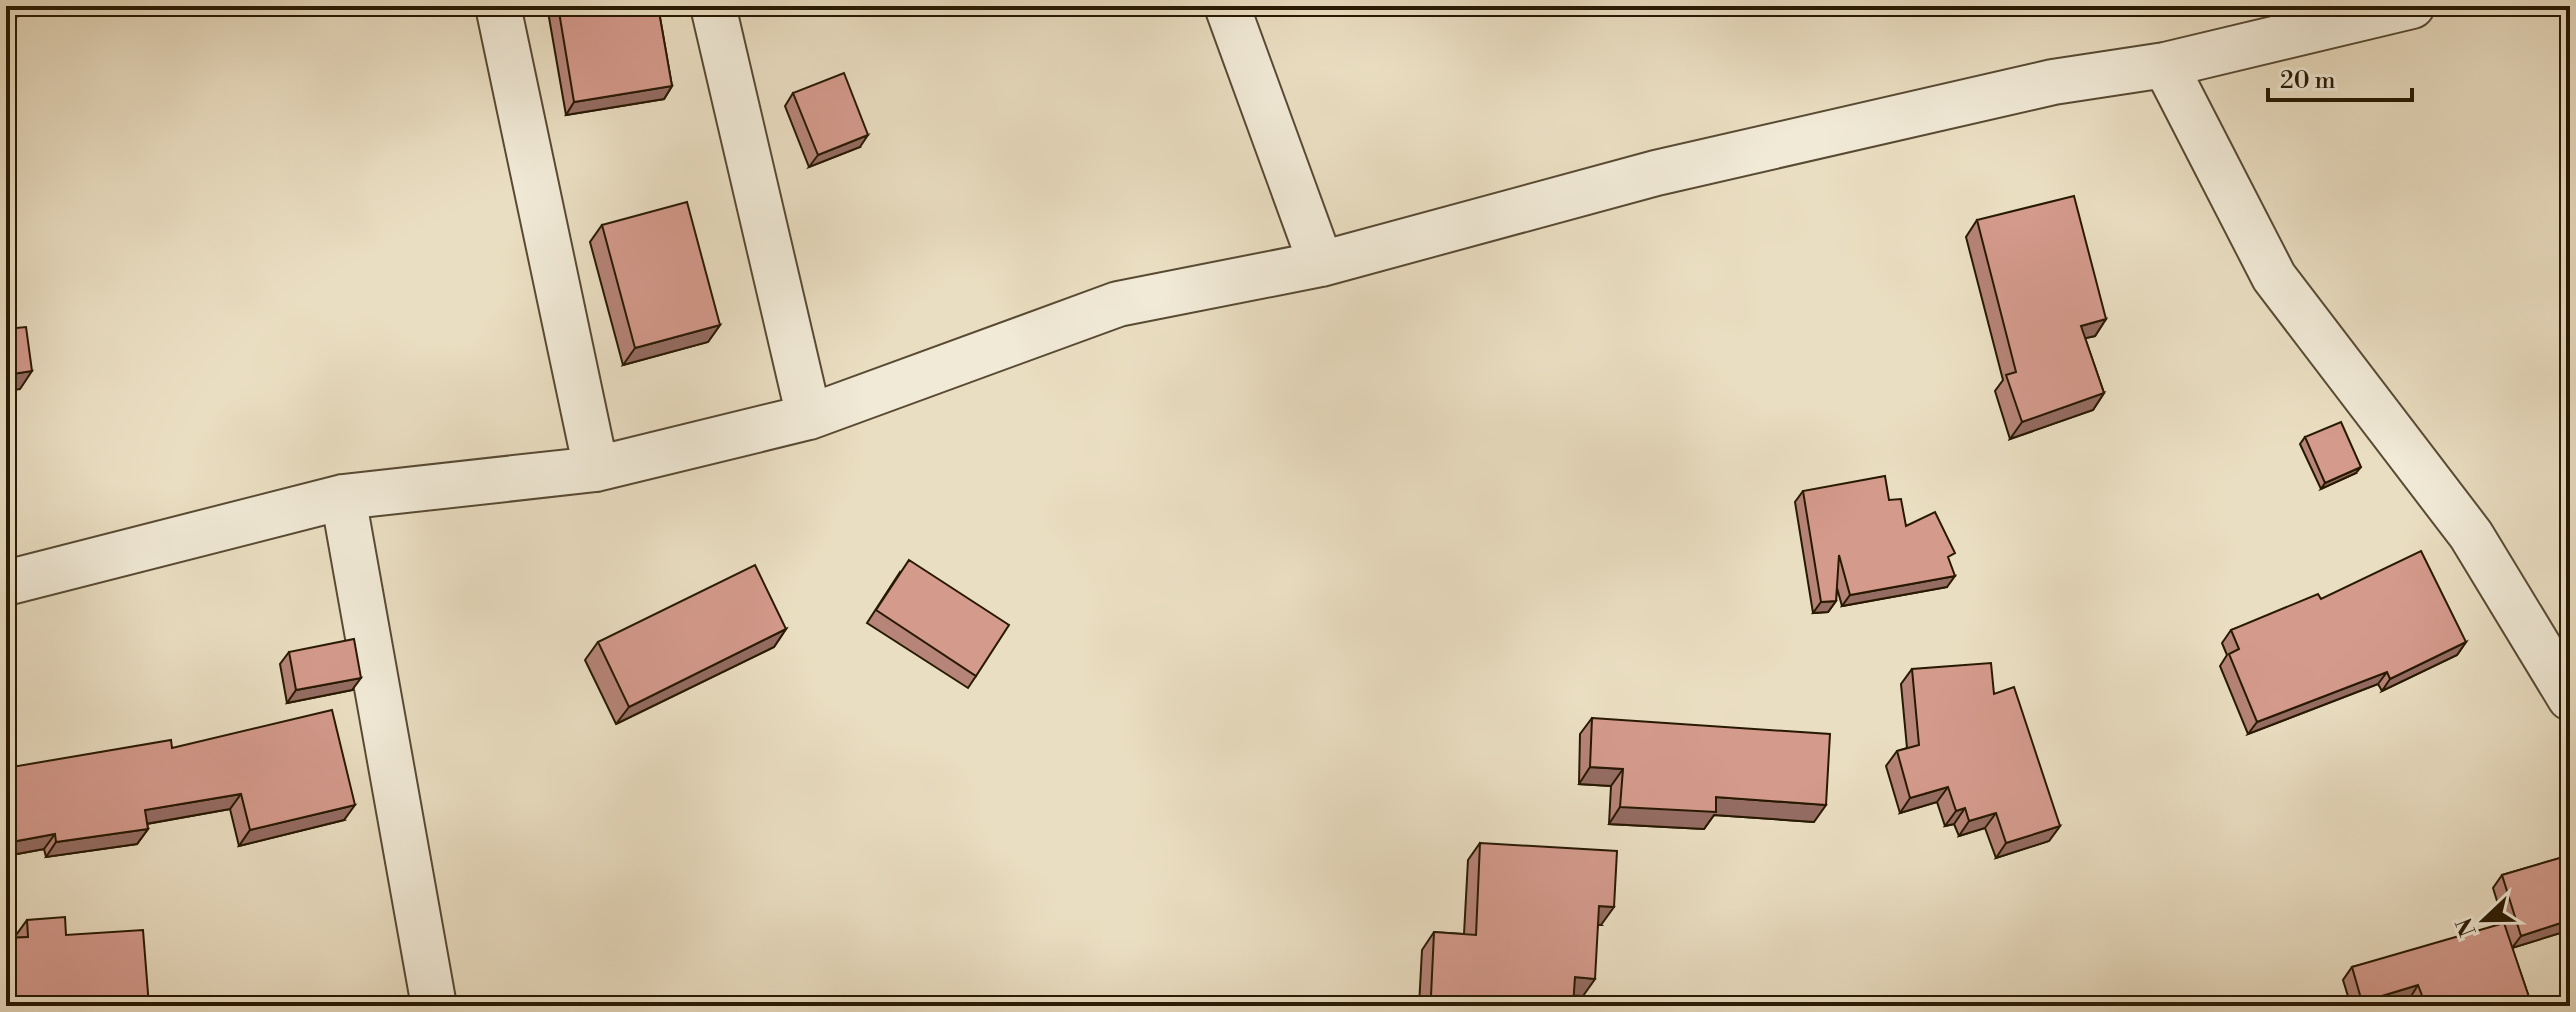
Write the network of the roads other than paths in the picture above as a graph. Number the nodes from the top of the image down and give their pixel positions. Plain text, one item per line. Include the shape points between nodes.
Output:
1 (498, 6) edge
2 (713, 6) edge
3 (1227, 6) edge
4 (2412, 6) edge
5 (2165, 65) junction
6 (1321, 264) junction
7 (809, 417) junction
8 (596, 469) junction
9 (343, 497) junction
10 (6, 583) edge
11 (2570, 698) edge
12 (434, 1006) edge

1 - 8 street
2 - 7 street
3 - 6 street
4 - 5 street
5 - 6 street via 2053,82 1656,173
5 - 11 street via 2274,277 2471,535
6 - 7 street via 1118,304
7 - 8 street
8 - 9 street
9 - 10 street
9 - 12 street

